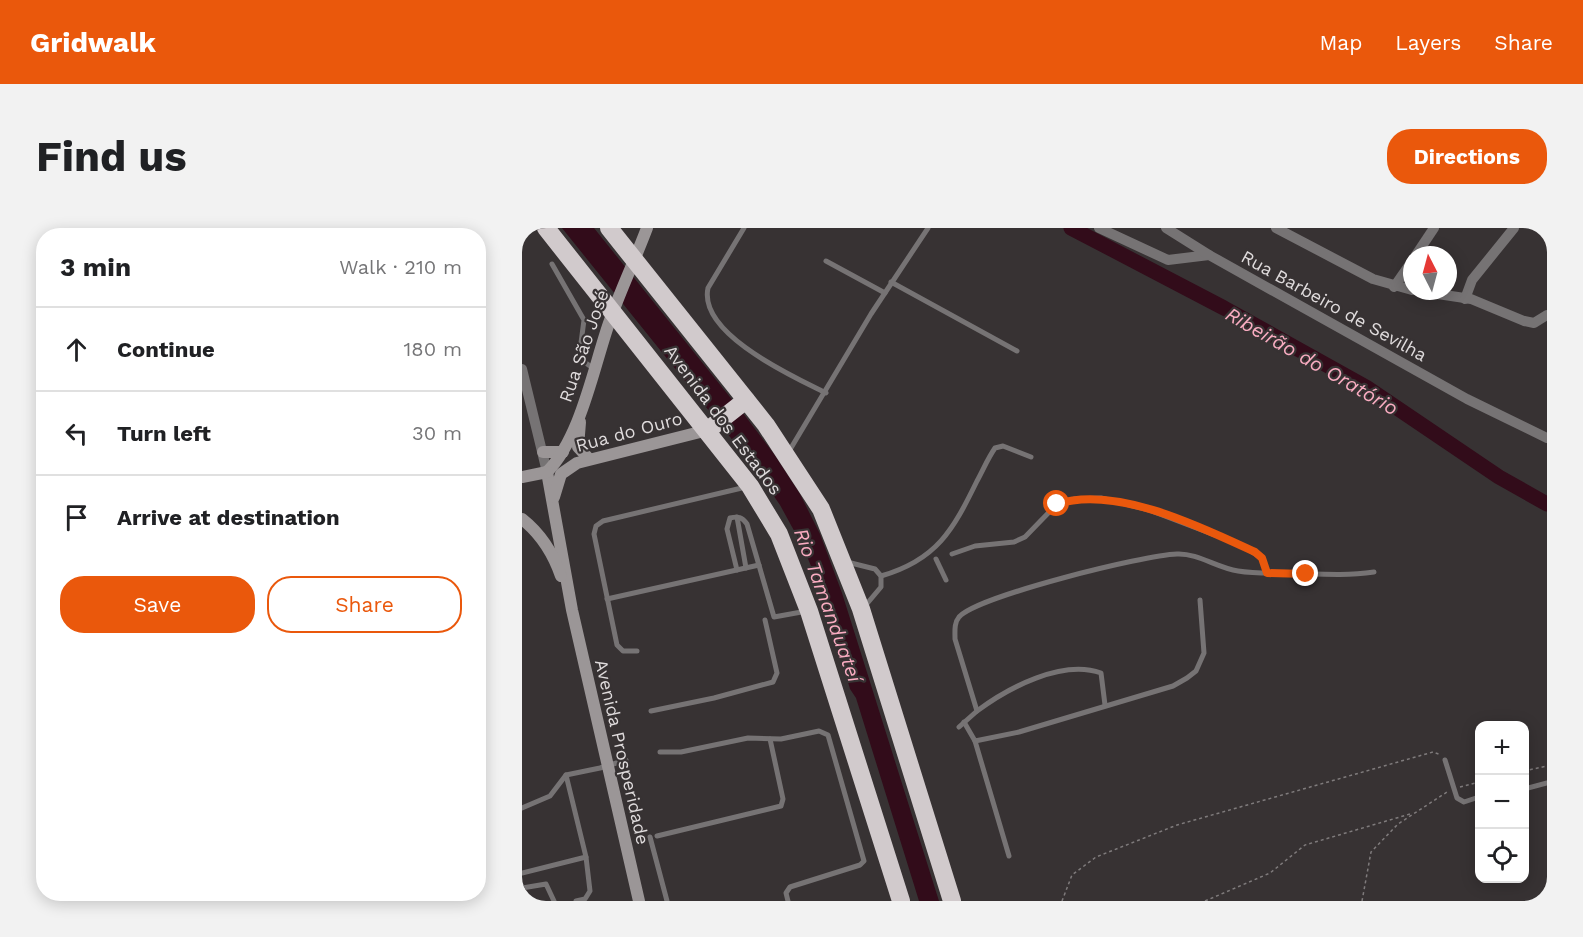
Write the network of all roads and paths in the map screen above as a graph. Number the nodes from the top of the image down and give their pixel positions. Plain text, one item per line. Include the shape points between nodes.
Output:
1 (546, 228) edge
2 (609, 228) edge
3 (647, 228) edge
4 (744, 228) edge
5 (928, 228) edge
6 (1099, 228) edge
7 (1166, 228) edge
8 (1276, 228) edge
9 (1434, 228) edge
10 (1514, 228) edge
11 (1422, 246) edge
12 (1209, 255) junction
13 (826, 261) dead end
14 (552, 264) dead end
15 (633, 265) junction
16 (1403, 274) edge
17 (891, 282) junction
18 (1394, 286) junction
19 (1403, 288) edge
20 (885, 293) junction
21 (1457, 298) edge
22 (1465, 299) junction
23 (615, 305) junction
24 (1547, 315) edge
25 (1017, 351) dead end
26 (522, 369) edge
27 (594, 369) junction
28 (826, 393) junction
29 (742, 403) junction
30 (581, 409) junction
31 (712, 427) junction
32 (1547, 438) edge
33 (543, 452) junction
34 (563, 452) junction
35 (787, 454) junction
36 (1030, 458) dead end
37 (589, 459) junction
38 (547, 472) junction
39 (522, 477) edge
40 (750, 486) junction
41 (553, 507) junction
42 (737, 517) junction
43 (522, 519) edge
44 (557, 526) junction
45 (537, 531) junction
46 (952, 554) dead end
47 (926, 557) junction
48 (944, 557) dead end
49 (936, 559) junction
50 (843, 562) junction
51 (759, 565) junction
52 (746, 568) junction
53 (737, 570) junction
54 (1374, 572) dead end
55 (1267, 573) junction
56 (881, 576) junction
57 (946, 580) dead end
58 (607, 599) junction
59 (1200, 600) dead end
60 (861, 609) junction
61 (572, 610) junction
62 (808, 611) junction
63 (765, 620) dead end
64 (636, 651) dead end
65 (1105, 705) junction
66 (651, 711) dead end
67 (977, 711) junction
68 (964, 722) junction
69 (959, 727) dead end
70 (770, 739) junction
71 (975, 741) junction
72 (660, 752) dead end
73 (626, 760) dead end
74 (1445, 760) joint
75 (606, 766) junction
76 (1547, 766) edge
77 (1529, 770) edge
78 (566, 775) junction
79 (1475, 783) edge
80 (1547, 783) edge
81 (1453, 788) junction
82 (1529, 788) edge
83 (1475, 798) edge
84 (522, 808) edge
85 (1410, 814) junction
86 (657, 836) dead end
87 (650, 837) dead end
88 (1010, 856) dead end
89 (586, 857) junction
90 (522, 873) edge
91 (522, 888) edge
92 (554, 901) edge
93 (576, 901) edge
94 (639, 901) edge
95 (667, 901) edge
96 (788, 901) edge
97 (901, 901) edge
98 (952, 901) edge
99 (1062, 901) edge
100 (1205, 901) edge
101 (1362, 901) edge

1 - 23 highway, Avenida dos Estados
2 - 15 highway, Avenida dos Estados
3 - 15 main road, Rua São José
4 - 28 lane via 708,288 711,309 738,342 756,356
5 - 17 lane
6 - 12 street via 1168,260
7 - 12 street, Rua Barbeiro de Sevilha
8 - 18 street
9 - 11 street
10 - 22 street via 1472,280
12 - 32 street, Rua Barbeiro de Sevilha via 1467,399
13 - 20 lane
14 - 27 lane via 584,320 579,358
15 - 23 main road, Rua São José
15 - 29 highway, Avenida dos Estados
16 - 18 street
17 - 20 lane
17 - 25 lane
18 - 19 street
20 - 28 lane
21 - 22 street
22 - 24 street via 1534,323
23 - 27 main road, Rua São José
23 - 31 highway, Avenida dos Estados
26 - 33 street
27 - 30 main road, Rua São José
28 - 35 lane
29 - 31 highway
29 - 35 highway, Avenida dos Estados
30 - 34 main road, Rua São José
30 - 37 main road via 578,447
31 - 37 main road, Rua do Ouro
31 - 40 highway, Avenida dos Estados
33 - 34 main road
33 - 38 street
34 - 38 main road, Rua São José
35 - 50 highway, Avenida dos Estados via 821,509
36 - 47 lane via 1003,446 996,448 958,520
37 - 41 main road, Rua do Ouro via 561,474
38 - 39 main road
38 - 41 main road, Avenida Prosperidade
40 - 58 lane via 598,523 594,534
40 - 62 highway, Avenida dos Estados via 778,534
41 - 44 main road, Avenida Prosperidade
42 - 51 lane via 747,524
42 - 52 lane
42 - 53 lane via 730,518 727,529
43 - 45 main road, Avenida Prosperidade
44 - 45 main road via 548,532
44 - 61 main road, Avenida Prosperidade
45 - 61 main road, Avenida Prosperidade via 552,556
46 - 55 lane via 975,546 1014,542 1025,537 1057,504 1101,498 1149,510 1240,545 1262,558
47 - 49 lane
47 - 56 lane
48 - 49 lane
49 - 57 lane
50 - 56 lane via 868,567
50 - 60 highway, Avenida dos Estados
51 - 52 lane
51 - 62 lane via 774,617
52 - 53 lane
53 - 58 lane
54 - 55 lane via 1336,576
55 - 67 lane via 1235,571 1190,555 1171,554 1112,566 987,602 963,614 955,628
56 - 60 lane via 879,591
58 - 64 lane via 617,645 623,651
59 - 65 lane via 1204,653 1196,671 1173,686
60 - 98 highway, Avenida dos Estados
61 - 75 main road, Avenida Prosperidade
62 - 97 highway, Avenida dos Estados
63 - 66 lane via 777,673 773,682
65 - 67 lane via 1101,673 1087,668 1036,678
65 - 71 lane via 1019,732
67 - 68 lane
68 - 69 lane
68 - 71 lane
70 - 72 lane via 748,738 681,752
70 - 86 lane via 783,799 781,806
70 - 96 lane via 819,731 828,735 864,861 860,866 790,887 786,893
71 - 88 lane
73 - 75 lane
74 - 81 lane
74 - 99 path via 1434,752 1177,825 1096,857 1072,875
75 - 78 lane
75 - 94 main road, Avenida Prosperidade
76 - 77 path
78 - 84 lane via 550,796
78 - 89 lane
79 - 81 path
80 - 82 lane
81 - 83 lane via 1457,798 1464,802
81 - 85 path
85 - 100 path via 1305,846 1270,873
85 - 101 path via 1371,852
87 - 95 lane
89 - 90 lane
89 - 93 lane via 590,891
91 - 92 lane via 546,884

